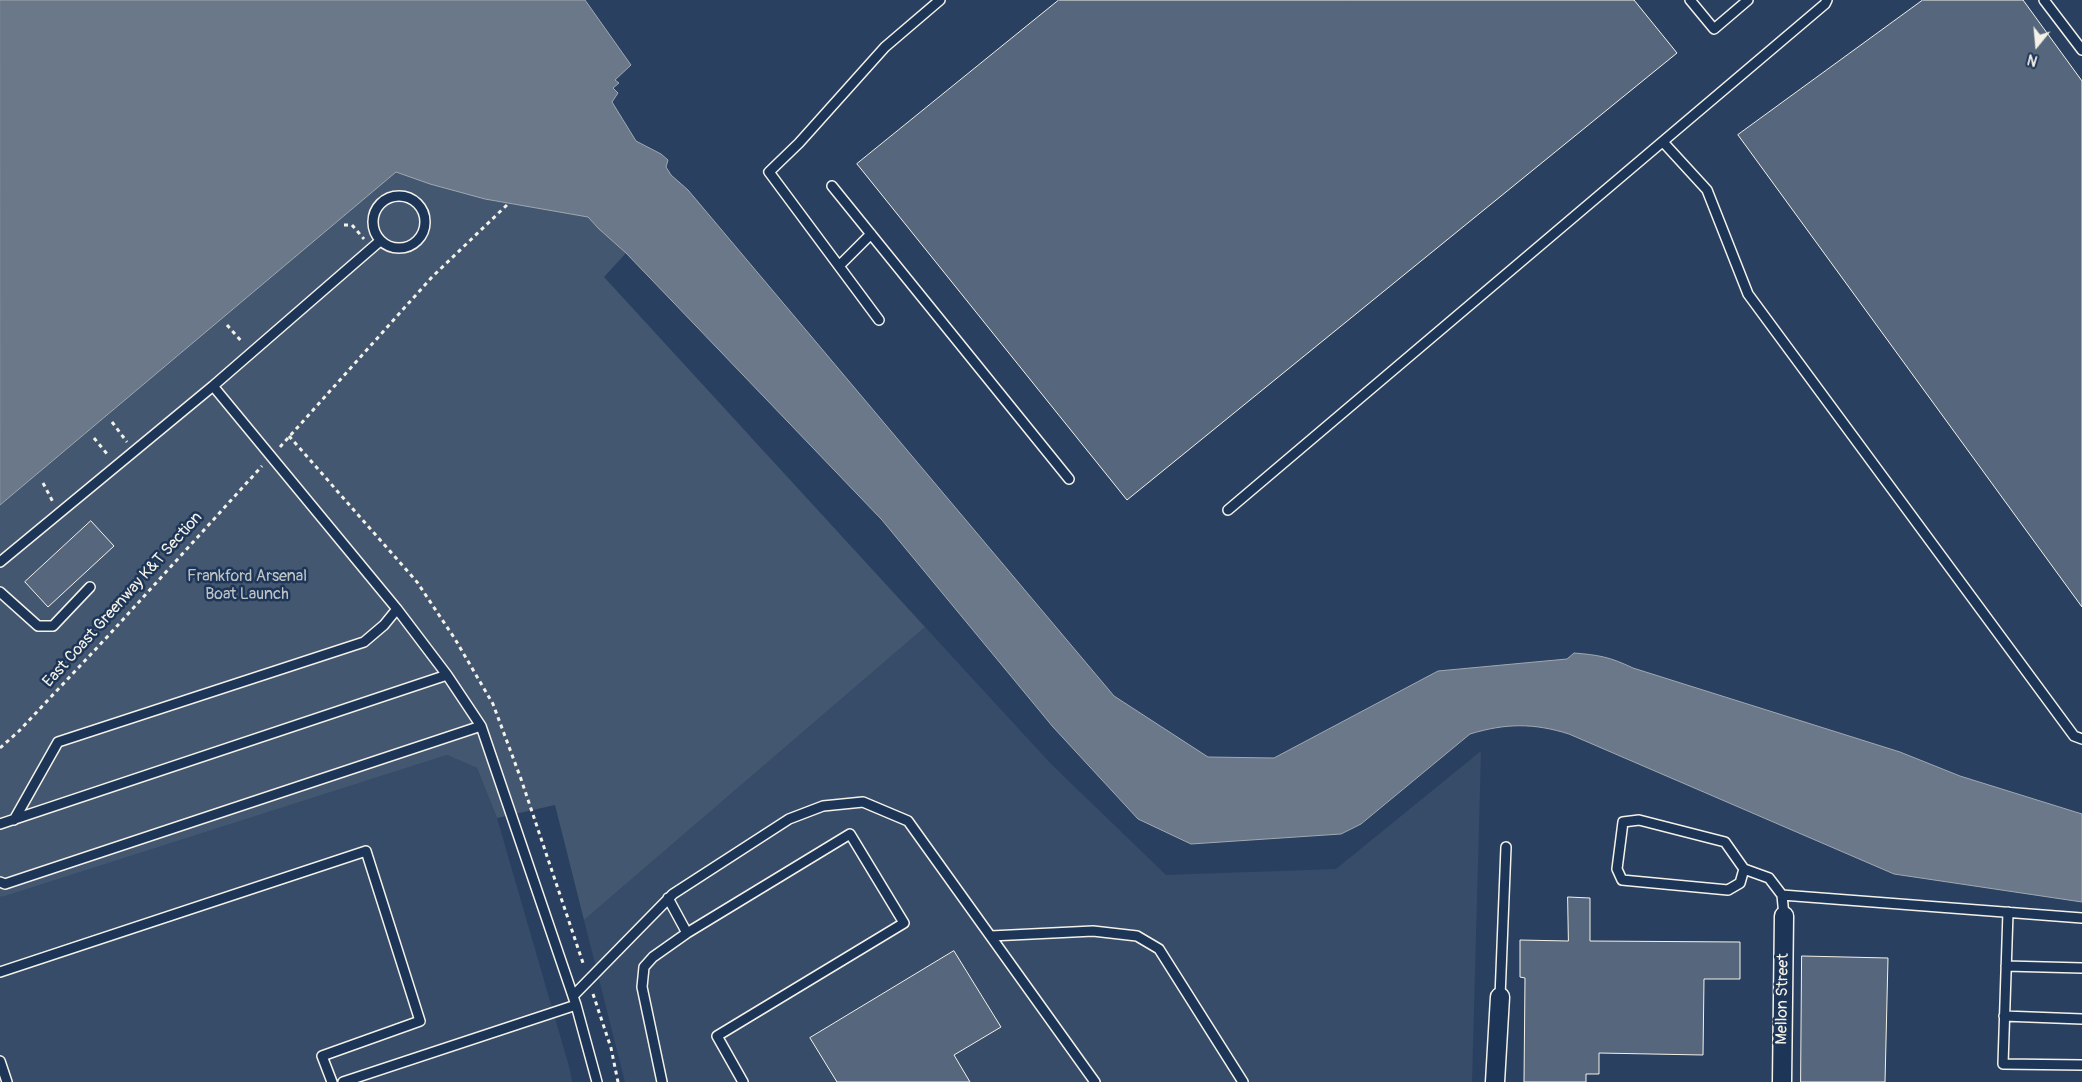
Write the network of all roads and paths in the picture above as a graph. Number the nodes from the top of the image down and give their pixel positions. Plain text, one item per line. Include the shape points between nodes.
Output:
1 (940, 0) edge
2 (1690, 0) edge
3 (1748, 0) edge
4 (1827, 0) edge
5 (2044, 0) edge
6 (2082, 50) edge
7 (1663, 142) junction
8 (832, 186) dead end
9 (509, 203) dead end
10 (344, 225) dead end
11 (871, 234) junction
12 (380, 241) junction
13 (372, 248) junction
14 (838, 266) junction
15 (879, 320) dead end
16 (227, 325) dead end
17 (251, 353) junction
18 (213, 386) junction
19 (112, 422) dead end
20 (94, 438) dead end
21 (279, 448) dead end
22 (135, 451) junction
23 (117, 465) junction
24 (262, 466) dead end
25 (1068, 479) dead end
26 (43, 483) dead end
27 (1228, 510) dead end
28 (59, 514) junction
29 (0, 562) edge
30 (90, 587) dead end
31 (0, 592) edge
32 (397, 609) junction
33 (447, 675) junction
34 (481, 726) junction
35 (2082, 739) edge
36 (0, 748) edge
37 (14, 820) junction
38 (0, 824) edge
39 (1506, 847) dead end
40 (1744, 869) junction
41 (0, 882) edge
42 (1782, 895) junction
43 (668, 898) junction
44 (2008, 912) junction
45 (1784, 916) joint
46 (2082, 918) edge
47 (687, 933) junction
48 (991, 936) junction
49 (2006, 966) junction
50 (2082, 968) edge
51 (0, 972) edge
52 (1500, 997) joint
53 (574, 1001) junction
54 (600, 1014) dead end
55 (2004, 1016) junction
56 (2082, 1019) edge
57 (0, 1061) edge
58 (2082, 1065) edge
59 (7, 1082) edge
60 (332, 1082) edge
61 (343, 1082) edge
62 (597, 1082) edge
63 (618, 1082) edge
64 (662, 1082) edge
65 (742, 1082) edge
66 (1095, 1082) edge
67 (1243, 1082) edge
68 (1496, 1082) edge
69 (1782, 1082) edge

1 - 14 lane via 885,47 769,172
2 - 3 lane via 1714,29
4 - 7 lane
5 - 6 lane
7 - 27 lane
7 - 35 lane via 1708,190 1748,294 2074,736
8 - 11 lane
9 - 21 path via 442,267
10 - 13 path via 352,225
11 - 14 lane
11 - 25 lane
12 - 12 lane via 387,246 403,248 418,240 425,217 417,202 402,195 379,203 372,218
12 - 13 lane
13 - 17 lane
14 - 15 lane
16 - 17 path
17 - 18 lane
18 - 22 lane
18 - 32 lane
19 - 22 path
20 - 23 path
22 - 23 lane
23 - 28 lane
24 - 36 path, East Coast Greenway K&T Section via 108,636
26 - 28 path
28 - 29 lane
30 - 31 lane via 52,626 38,626
32 - 33 lane
32 - 37 lane via 364,642 58,742
33 - 34 lane
33 - 37 lane
34 - 41 lane via 10,883
34 - 53 lane
37 - 38 lane
39 - 52 lane
40 - 40 lane via 1740,883 1728,890 1622,880 1618,869 1623,822 1639,820 1725,842
40 - 42 lane via 1769,878
42 - 44 lane
42 - 45 lane
43 - 47 lane
43 - 48 lane via 789,819 823,806 863,802 908,821
43 - 53 lane
44 - 46 lane
44 - 49 lane
45 - 69 street, Mellon Street
47 - 64 lane via 653,956 644,967 642,987
47 - 65 lane via 850,834 904,923 717,1036
48 - 66 lane
48 - 67 lane via 1092,931 1137,936 1159,949
49 - 50 lane
49 - 55 lane
51 - 60 lane via 366,851 420,1021 322,1056
52 - 68 street
53 - 61 lane
53 - 62 lane
54 - 63 path
55 - 56 lane
55 - 58 lane via 2003,1064
57 - 59 lane

